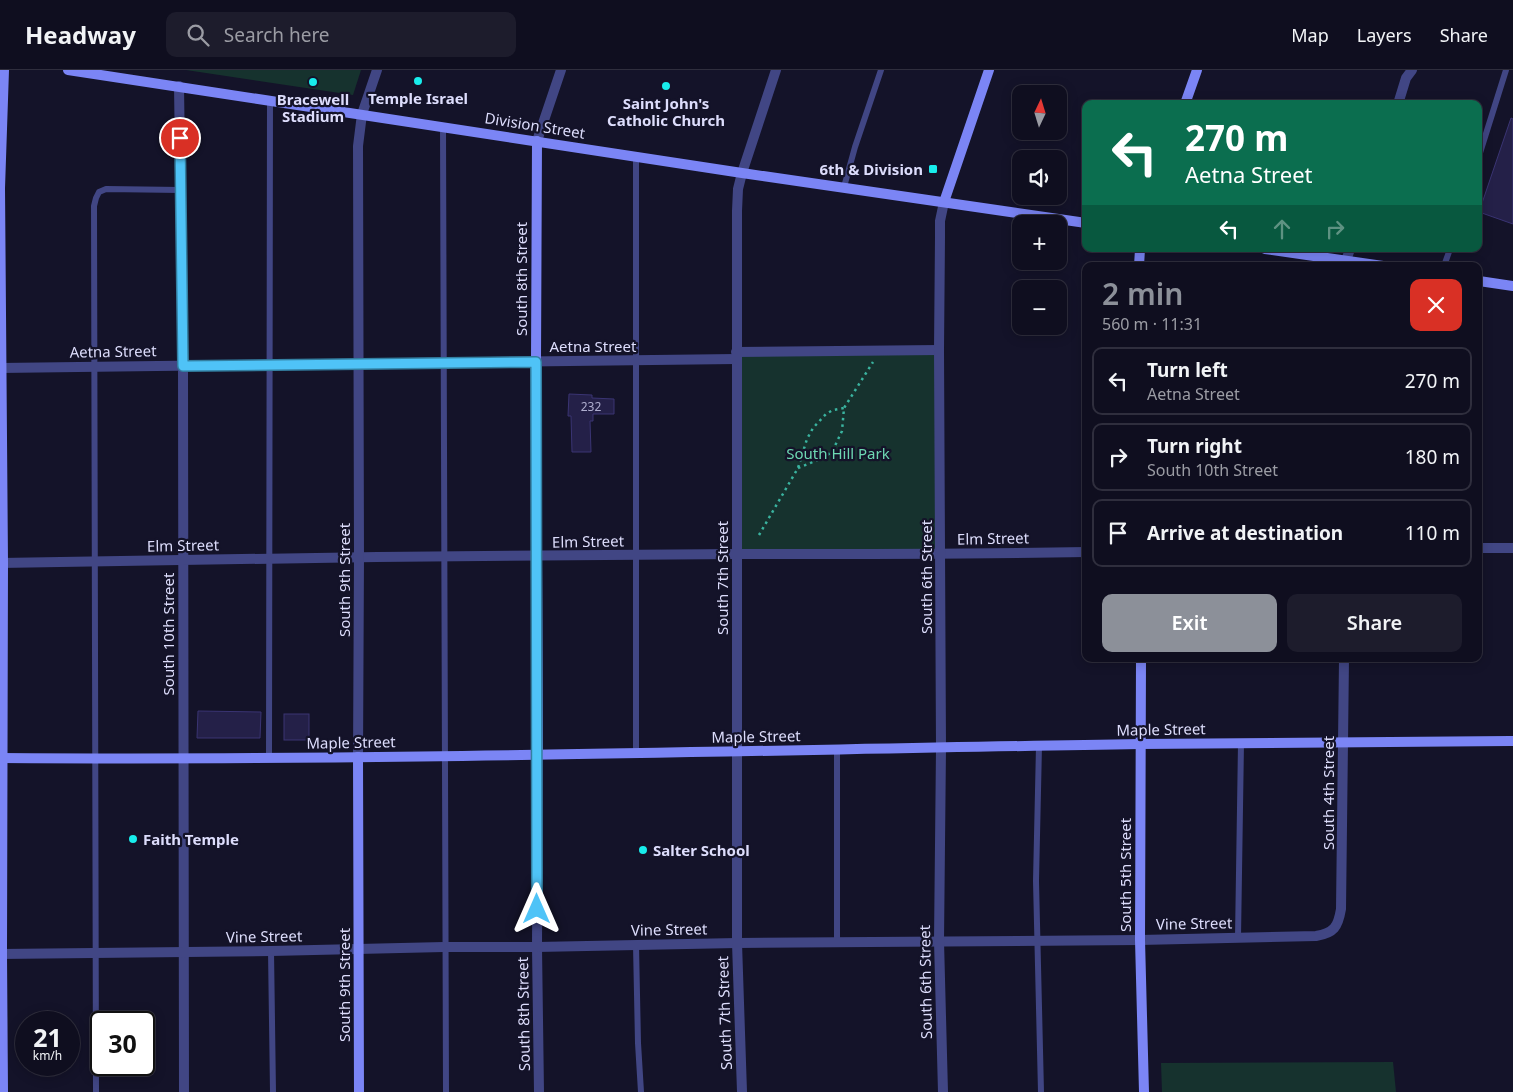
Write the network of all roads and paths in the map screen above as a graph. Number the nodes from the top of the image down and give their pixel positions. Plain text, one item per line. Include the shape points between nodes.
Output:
1 (4, 70) edge
2 (68, 70) edge
3 (377, 70) edge
4 (562, 70) edge
5 (776, 70) edge
6 (880, 70) edge
7 (989, 70) edge
8 (1197, 70) edge
9 (1506, 70) edge
10 (1408, 73) edge
11 (179, 86) junction
12 (270, 100) junction
13 (1186, 100) edge
14 (1399, 100) edge
15 (362, 114) junction
16 (443, 126) junction
17 (537, 141) junction
18 (1482, 146) edge
19 (636, 156) junction
20 (742, 173) junction
21 (844, 188) junction
22 (181, 190) junction
23 (944, 202) junction
24 (1082, 222) edge
25 (1282, 252) edge
26 (1340, 262) edge
27 (1482, 281) edge
28 (1513, 286) edge
29 (939, 350) junction
30 (880, 351) junction
31 (736, 356) junction
32 (637, 361) junction
33 (536, 362) junction
34 (446, 363) junction
35 (359, 364) junction
36 (270, 365) junction
37 (183, 366) junction
38 (94, 367) junction
39 (1, 368) edge
40 (844, 408) junction
41 (798, 468) junction
42 (760, 535) dead end
43 (1482, 548) edge
44 (1513, 548) edge
45 (1082, 552) edge
46 (736, 554) junction
47 (941, 554) junction
48 (537, 556) junction
49 (635, 556) junction
50 (444, 557) junction
51 (359, 558) junction
52 (269, 559) junction
53 (183, 560) junction
54 (94, 562) junction
55 (1, 563) edge
56 (1141, 662) edge
57 (1344, 662) edge
58 (1513, 741) edge
59 (1343, 742) junction
60 (1241, 743) junction
61 (1141, 744) junction
62 (1039, 746) junction
63 (941, 748) junction
64 (837, 750) junction
65 (737, 752) junction
66 (636, 753) junction
67 (538, 755) junction
68 (443, 756) junction
69 (358, 757) junction
70 (1, 758) edge
71 (96, 758) junction
72 (269, 758) junction
73 (184, 759) junction
74 (1336, 927) joint
75 (1238, 938) junction
76 (1037, 940) junction
77 (1140, 940) junction
78 (939, 941) junction
79 (737, 942) junction
80 (836, 942) junction
81 (636, 945) junction
82 (444, 947) junction
83 (537, 948) junction
84 (359, 949) junction
85 (272, 951) junction
86 (184, 952) junction
87 (96, 953) junction
88 (1, 954) edge
89 (3, 1092) edge
90 (96, 1092) edge
91 (184, 1092) edge
92 (273, 1092) edge
93 (360, 1092) edge
94 (446, 1092) edge
95 (540, 1092) edge
96 (641, 1092) edge
97 (742, 1092) edge
98 (943, 1092) edge
99 (1041, 1092) edge
100 (1144, 1092) edge

1 - 39 street via 0,188
2 - 11 street, Division Street
3 - 15 street, South 9th Street
4 - 17 street, South 8th Street
5 - 20 street, South 7th Street
6 - 21 lane
7 - 23 street, South 6th Street
8 - 13 street
9 - 18 lane
10 - 14 street
11 - 12 street, Division Street
11 - 22 street, South 10th Street
12 - 15 street, Division Street
12 - 36 lane
15 - 16 street, Division Street
15 - 35 street, South 9th Street via 358,146
16 - 17 street, Division Street
16 - 34 lane
17 - 19 street, Division Street
17 - 33 street, South 8th Street
19 - 20 street, Division Street
19 - 32 lane
20 - 21 street, Division Street
20 - 31 street, South 7th Street via 737,199
21 - 23 street, Division Street
22 - 37 street, South 10th Street
22 - 38 lane via 114,188 99,192 96,198
23 - 24 street, Division Street
23 - 29 street, South 6th Street via 940,228
25 - 26 street
27 - 28 street
29 - 30 street, Aetna Street
29 - 47 street, South 6th Street
30 - 31 street, Aetna Street
30 - 40 path
31 - 32 street, Aetna Street
31 - 46 street, South 7th Street
32 - 33 street, Aetna Street
32 - 49 lane
33 - 34 street, Aetna Street
33 - 48 street, South 8th Street
34 - 35 street, Aetna Street
34 - 50 lane
35 - 36 street, Aetna Street
35 - 51 street, South 9th Street
36 - 37 street, Aetna Street
36 - 52 lane
37 - 38 street, Aetna Street
37 - 53 street, South 10th Street
38 - 39 street, Aetna Street
38 - 54 lane
39 - 55 street
40 - 41 path via 826,414 813,428 806,439
40 - 41 path via 842,431 832,452
41 - 42 path
43 - 44 street
45 - 47 street, Elm Street
46 - 47 street, Elm Street
46 - 49 street, Elm Street
46 - 65 street, South 7th Street
47 - 63 street, South 6th Street
48 - 49 street, Elm Street
48 - 50 street, Elm Street
48 - 67 street, South 8th Street
49 - 66 lane
50 - 51 street, Elm Street
50 - 68 lane
51 - 52 street, Elm Street
51 - 69 street, South 9th Street
52 - 53 street, Elm Street
52 - 72 lane
53 - 54 street, Elm Street
53 - 73 street, South 10th Street
54 - 55 street, Elm Street
54 - 71 lane
55 - 70 street
56 - 61 street, South 5th Street
57 - 59 street, South 4th Street
58 - 59 street, Maple Street
59 - 60 street, Maple Street
59 - 74 street, South 4th Street via 1342,896
60 - 61 street, Maple Street
60 - 75 lane
61 - 62 street, Maple Street
61 - 77 street, South 5th Street
62 - 63 street, Maple Street
62 - 76 lane
63 - 64 street, Maple Street
63 - 78 street, South 6th Street
64 - 65 street, Maple Street
64 - 80 lane
65 - 66 street, Maple Street
65 - 79 street, South 7th Street
66 - 67 street, Maple Street
67 - 68 street, Maple Street
67 - 83 street, South 8th Street
68 - 69 street, Maple Street
68 - 82 lane
69 - 72 street, Maple Street
69 - 84 street, South 9th Street
70 - 71 street, Maple Street
70 - 88 street
71 - 73 street, Maple Street
71 - 87 lane
72 - 73 street, Maple Street
73 - 86 street, South 10th Street
74 - 75 street, Vine Street via 1331,932 1316,936
75 - 77 street, Vine Street
76 - 77 street, Vine Street
76 - 78 street, Vine Street
76 - 99 lane
77 - 100 street, South 5th Street
78 - 80 street, Vine Street
78 - 98 street, South 6th Street
79 - 80 street, Vine Street
79 - 81 street, Vine Street
79 - 97 street, South 7th Street
81 - 83 street, Vine Street
81 - 96 lane
82 - 83 street, Vine Street
82 - 84 street, Vine Street
82 - 94 lane
83 - 95 street, South 8th Street
84 - 85 street, Vine Street
84 - 93 street, South 9th Street
85 - 86 street, Vine Street
85 - 92 lane
86 - 87 street, Vine Street
86 - 91 street, South 10th Street
87 - 88 street, Vine Street
87 - 90 lane
88 - 89 street

